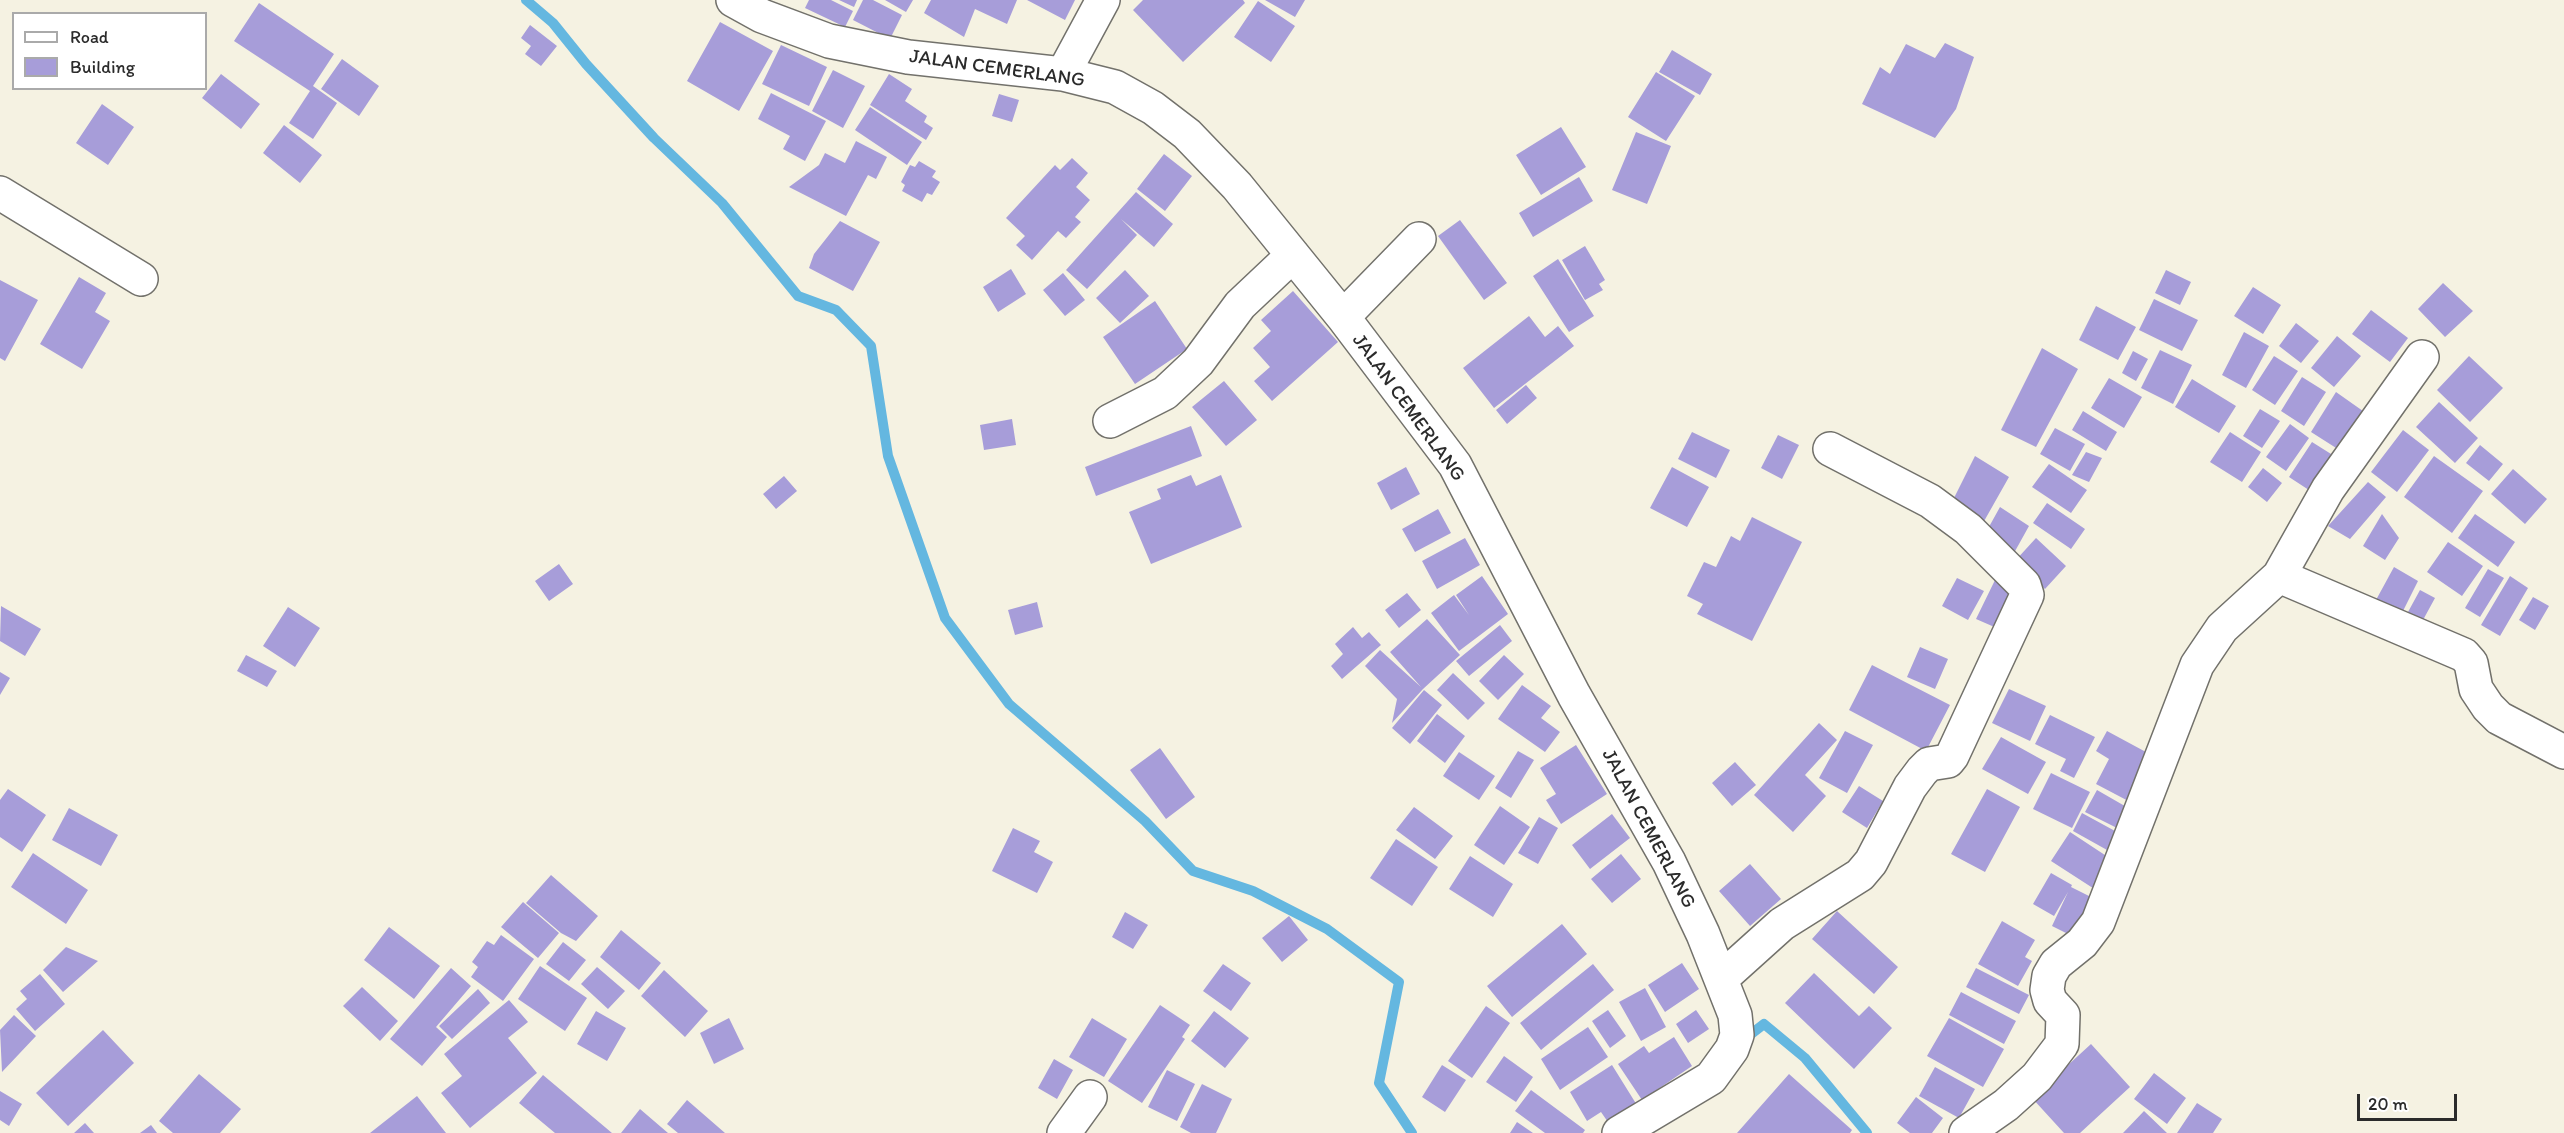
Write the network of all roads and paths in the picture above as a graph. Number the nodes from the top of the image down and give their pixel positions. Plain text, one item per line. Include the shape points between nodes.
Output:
1 (734, 0) edge
2 (1103, 0) edge
3 (1063, 74) junction
4 (0, 193) edge
5 (1419, 239) dead end
6 (1293, 255) junction
7 (141, 279) dead end
8 (1343, 317) junction
9 (2422, 357) dead end
10 (1110, 421) dead end
11 (1830, 449) dead end
12 (2279, 576) junction
13 (2564, 752) edge
14 (1722, 978) junction
15 (1090, 1097) dead end
16 (1064, 1133) edge
17 (1619, 1133) edge
18 (1966, 1133) edge

1 - 3 street, JALAN CEMERLANG via 762,16 829,41 908,57
2 - 3 street
3 - 6 street, JALAN CEMERLANG via 1115,87 1153,108 1187,134 1237,186
4 - 7 street
5 - 8 street
6 - 8 street, JALAN CEMERLANG
6 - 10 street via 1240,305 1198,362 1166,393
8 - 14 street, JALAN CEMERLANG via 1455,465 1574,695 1669,862
9 - 12 street via 2328,489
11 - 14 street via 1930,501 1992,552 2024,585 2027,595 1952,756 1948,761 1929,764 1922,771 1871,862 1860,875 1782,924
12 - 13 street via 2464,655 2471,663 2476,689 2499,718
12 - 18 street via 2222,628 2197,665 2098,922 2049,976 2050,1001 2063,1015 2062,1044 2037,1077
14 - 17 street, JALAN CEMERLANG via 1735,1015 1737,1035 1724,1062 1711,1078
15 - 16 street

